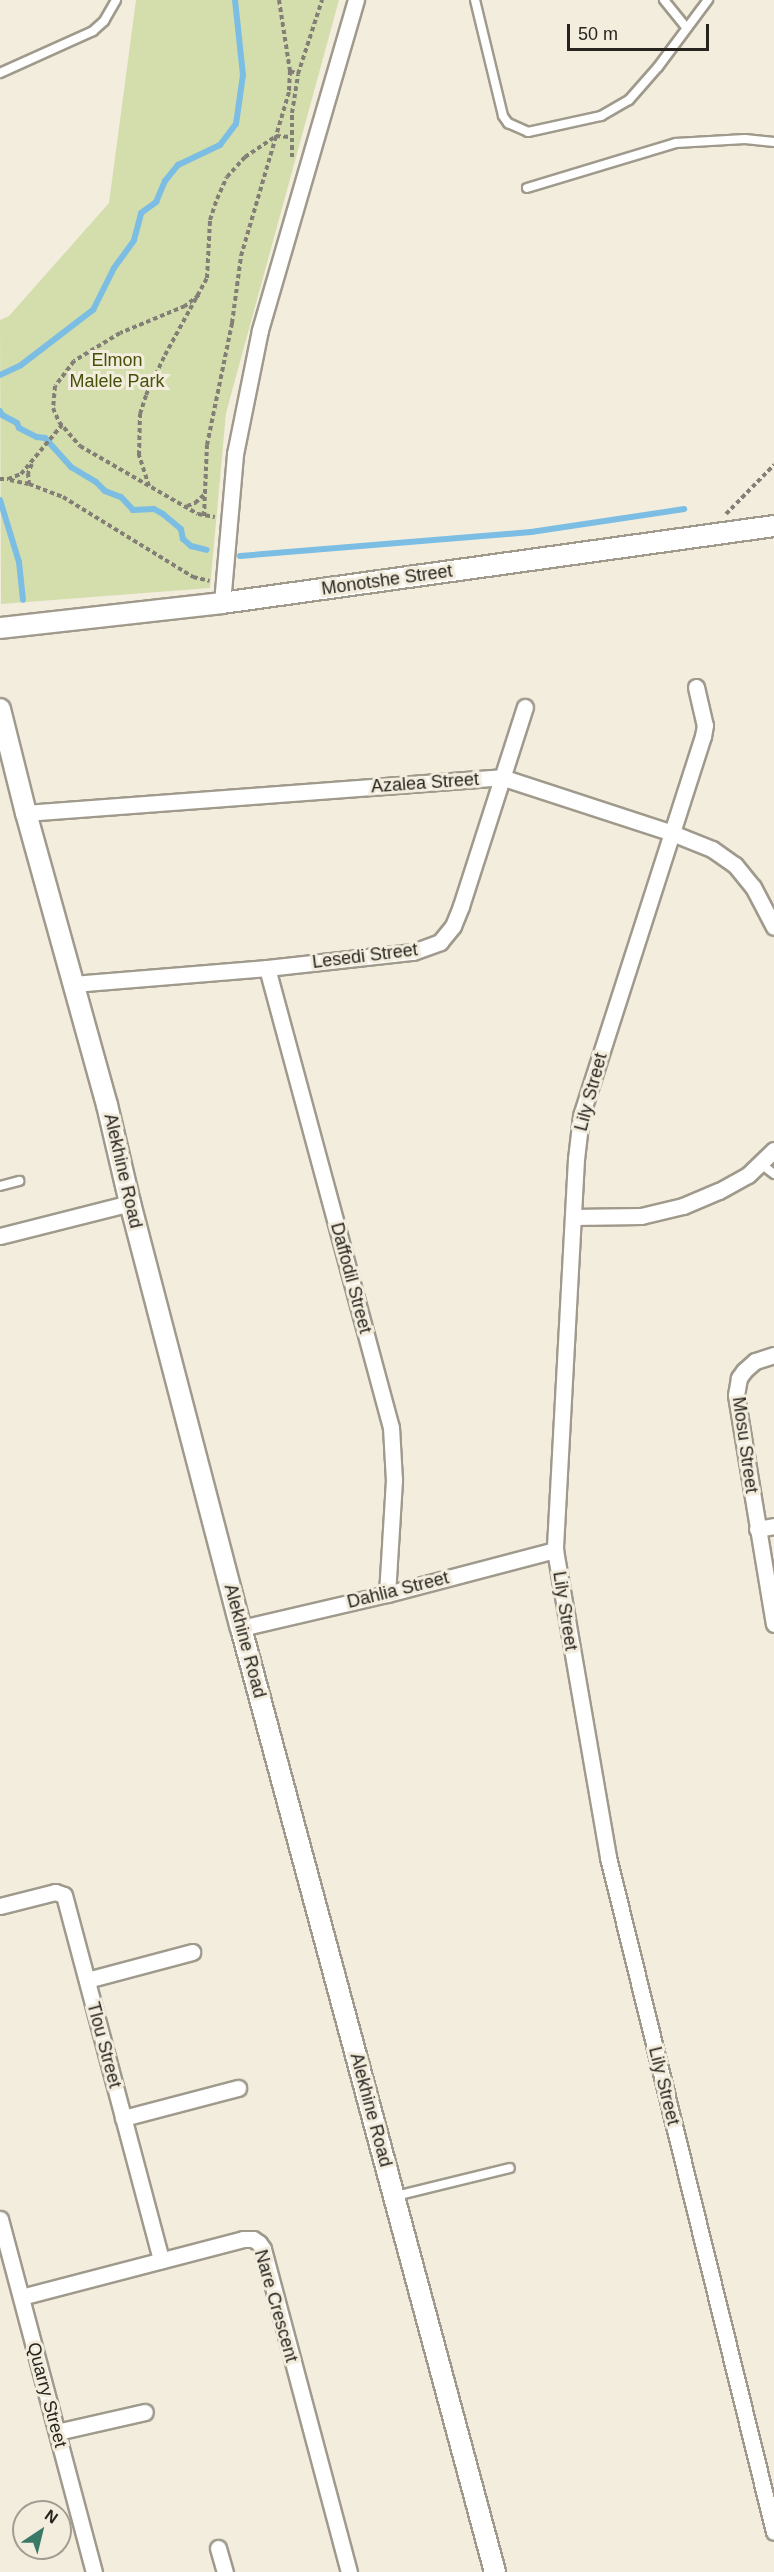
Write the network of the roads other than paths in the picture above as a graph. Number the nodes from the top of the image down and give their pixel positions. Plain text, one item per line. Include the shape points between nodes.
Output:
1 (116, 0) edge
2 (356, 0) edge
3 (475, 0) edge
4 (664, 0) edge
5 (708, 0) edge
6 (687, 28) junction
7 (0, 73) edge
8 (774, 142) edge
9 (527, 188) dead end
10 (774, 526) edge
11 (223, 594) junction
12 (0, 628) edge
13 (696, 687) dead end
14 (525, 707) dead end
15 (0, 709) edge
16 (501, 777) junction
17 (26, 813) junction
18 (672, 833) junction
19 (774, 927) edge
20 (267, 968) junction
21 (73, 984) junction
22 (774, 1150) edge
23 (760, 1163) junction
24 (774, 1174) edge
25 (19, 1181) dead end
26 (0, 1186) edge
27 (130, 1203) junction
28 (573, 1217) junction
29 (0, 1236) edge
30 (774, 1355) edge
31 (774, 1526) edge
32 (757, 1528) junction
33 (555, 1550) junction
34 (387, 1594) junction
35 (774, 1624) edge
36 (241, 1628) junction
37 (0, 1906) edge
38 (192, 1952) dead end
39 (87, 1980) junction
40 (238, 2088) dead end
41 (123, 2118) junction
42 (510, 2168) dead end
43 (394, 2196) junction
44 (0, 2219) edge
45 (161, 2260) junction
46 (21, 2297) junction
47 (145, 2412) dead end
48 (57, 2432) junction
49 (774, 2532) edge
50 (218, 2548) dead end
51 (94, 2572) edge
52 (225, 2572) edge
53 (349, 2572) edge
54 (495, 2572) edge

1 - 7 lane via 93,31
2 - 11 street via 260,330 235,454
3 - 6 lane via 500,109 508,123 528,132 563,126 616,109 639,90
4 - 6 lane
5 - 6 lane
8 - 9 lane via 676,142
10 - 11 street, Monotshe Street
11 - 12 street, Monotshe Street
13 - 18 street, Lily Street via 704,736
14 - 16 street, Lesedi Street
15 - 17 street, Alekhine Road
16 - 17 street, Azalea Street
16 - 18 street, Azalea Street
16 - 20 street, Lesedi Street via 453,926 440,942 413,952
17 - 21 street, Alekhine Road
18 - 19 street, Azalea Street via 712,849 735,865 753,887
18 - 28 street, Lily Street via 581,1116
20 - 21 street, Lesedi Street
20 - 34 street, Daffodil Street via 391,1427 394,1480
21 - 27 street, Alekhine Road
22 - 23 street
23 - 24 lane
23 - 28 street via 719,1191 682,1206 641,1216
25 - 26 lane
27 - 29 street
27 - 36 street, Alekhine Road
28 - 33 street, Lily Street
30 - 32 street, Mosu Street via 749,1365 739,1378 736,1395
31 - 32 street
32 - 35 street, Mosu Street
33 - 34 street, Dahlia Street
33 - 49 street, Lily Street via 608,1857
34 - 36 street, Dahlia Street
36 - 43 street, Alekhine Road
37 - 39 street, Tlou Street via 55,1892 64,1895
38 - 39 street
39 - 41 street, Tlou Street
40 - 41 street
41 - 45 street, Tlou Street
42 - 43 lane
43 - 54 street, Alekhine Road
44 - 46 street, Quarry Street
45 - 46 street, Nare Crescent
45 - 53 street, Nare Crescent via 243,2239 253,2239 261,2245
46 - 48 street, Quarry Street
47 - 48 street
48 - 51 street, Quarry Street
50 - 52 street

